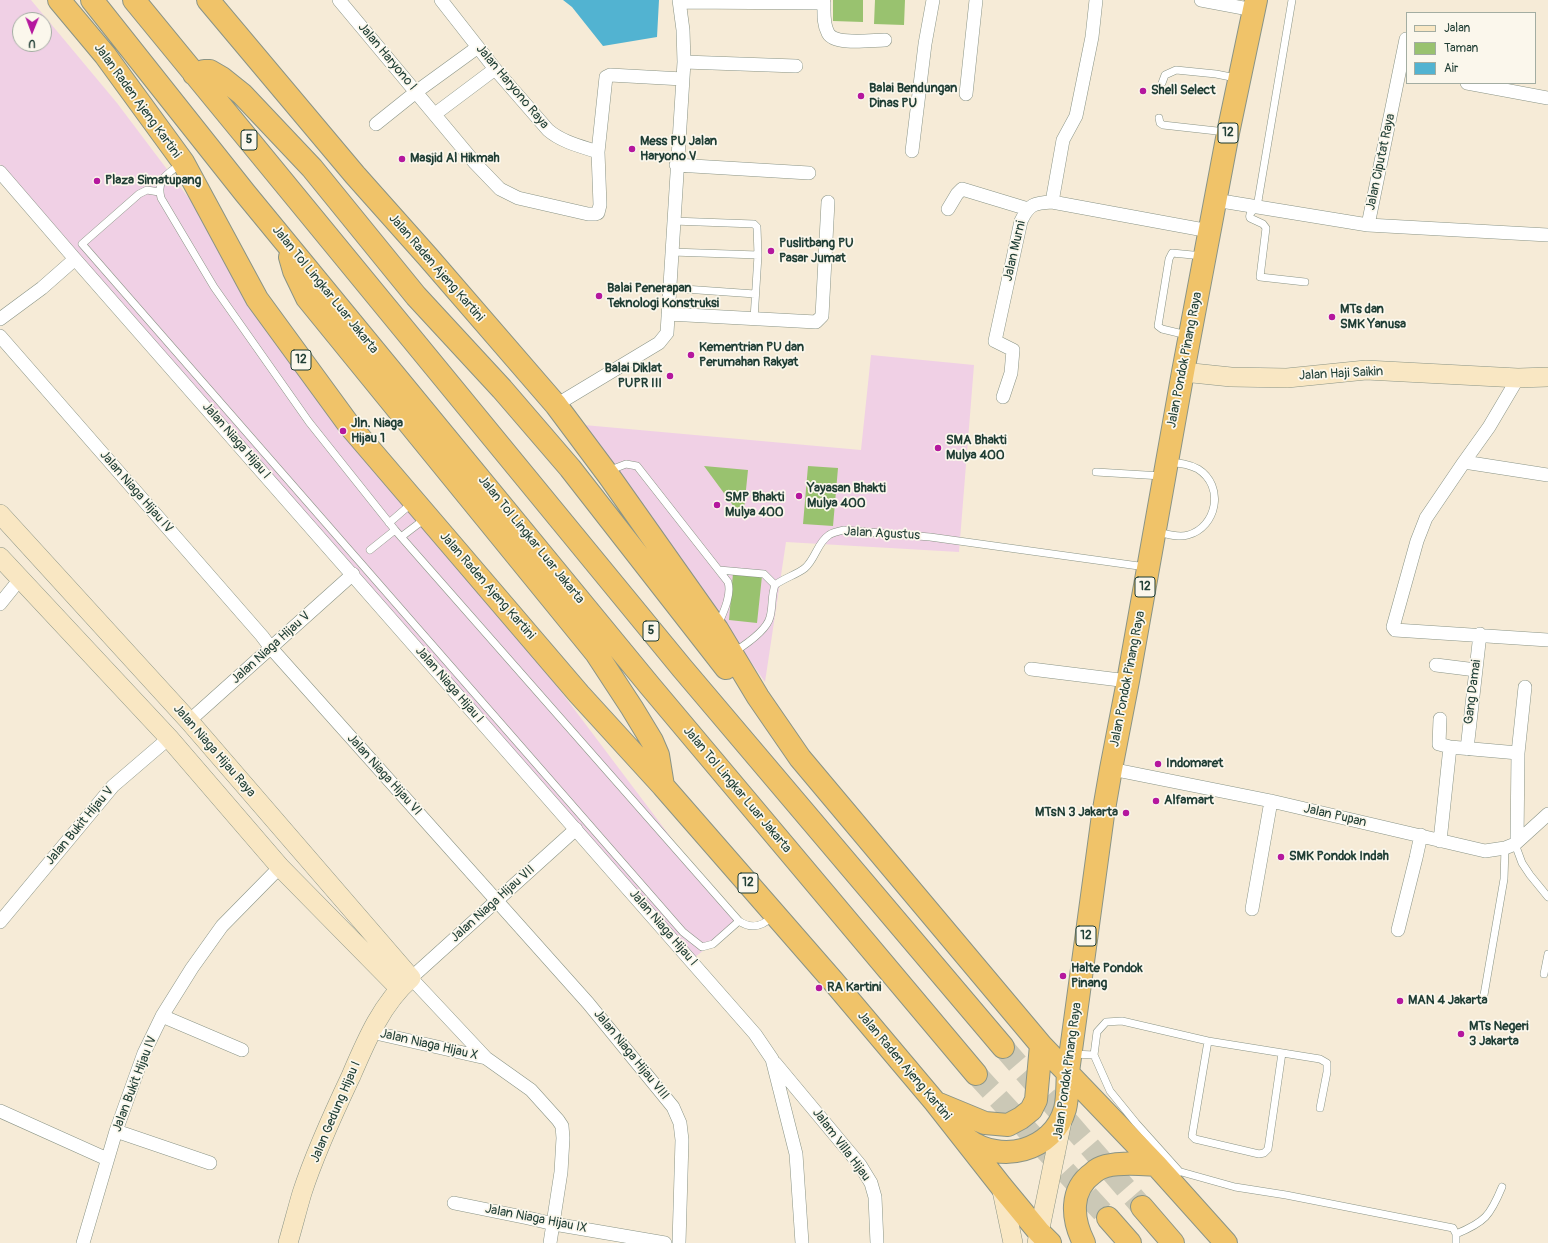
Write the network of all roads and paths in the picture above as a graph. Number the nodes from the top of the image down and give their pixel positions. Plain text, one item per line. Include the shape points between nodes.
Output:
1 (59, 0) edge
2 (92, 0) edge
3 (134, 0) edge
4 (208, 0) edge
5 (339, 0) edge
6 (441, 0) edge
7 (933, 0) edge
8 (976, 0) edge
9 (1096, 0) edge
10 (1201, 0) edge
11 (1292, 0) edge
12 (679, 1) edge
13 (823, 1) edge
14 (1254, 5) edge
15 (1406, 39) edge
16 (885, 40) dead end
17 (478, 47) junction
18 (684, 62) junction
19 (796, 66) dead end
20 (495, 69) junction
21 (193, 72) junction
22 (1239, 78) junction
23 (683, 79) junction
24 (1162, 83) dead end
25 (1472, 84) edge
26 (416, 92) junction
27 (966, 94) dead end
28 (1548, 98) edge
29 (435, 114) junction
30 (1159, 118) dead end
31 (376, 124) dead end
32 (1228, 133) junction
33 (912, 151) dead end
34 (598, 152) junction
35 (182, 162) junction
36 (676, 165) junction
37 (0, 172) edge
38 (809, 173) dead end
39 (160, 192) junction
40 (1215, 200) junction
41 (828, 202) dead end
42 (1052, 202) junction
43 (1257, 207) junction
44 (1028, 209) junction
45 (948, 210) dead end
46 (673, 221) junction
47 (1368, 225) junction
48 (1210, 230) junction
49 (1548, 235) edge
50 (285, 241) junction
51 (672, 252) junction
52 (758, 254) junction
53 (1205, 256) junction
54 (75, 259) junction
55 (1305, 282) dead end
56 (670, 288) junction
57 (755, 294) junction
58 (668, 314) junction
59 (0, 318) edge
60 (754, 318) junction
61 (0, 336) edge
62 (1190, 336) junction
63 (1183, 372) junction
64 (1548, 376) edge
65 (1518, 378) junction
66 (1003, 397) dead end
67 (556, 405) junction
68 (1464, 462) junction
69 (1165, 469) junction
70 (606, 472) junction
71 (1096, 472) dead end
72 (1548, 475) edge
73 (421, 509) junction
74 (0, 514) edge
75 (389, 523) junction
76 (394, 530) junction
77 (1154, 532) junction
78 (401, 537) junction
79 (370, 550) dead end
80 (0, 557) edge
81 (1148, 568) junction
82 (719, 570) junction
83 (353, 574) junction
84 (20, 579) junction
85 (776, 584) junction
86 (0, 604) edge
87 (716, 629) junction
88 (1480, 634) junction
89 (1548, 640) edge
90 (271, 648) junction
91 (732, 653) junction
92 (1436, 664) dead end
93 (1031, 669) dead end
94 (1476, 670) junction
95 (1128, 681) junction
96 (1525, 686) dead end
97 (758, 696) junction
98 (1440, 719) dead end
99 (189, 721) junction
100 (169, 738) junction
101 (1450, 747) junction
102 (1466, 749) junction
103 (1518, 753) junction
104 (1111, 769) junction
105 (242, 783) junction
106 (663, 786) junction
107 (222, 799) junction
108 (1271, 801) junction
109 (1548, 814) edge
110 (576, 829) junction
111 (1421, 835) junction
112 (1440, 841) junction
113 (1512, 844) junction
114 (280, 867) junction
115 (1548, 897) edge
116 (496, 901) junction
117 (1252, 909) dead end
118 (774, 914) junction
119 (0, 922) edge
120 (739, 922) junction
121 (1398, 930) dead end
122 (1548, 954) edge
123 (1544, 974) dead end
124 (405, 983) junction
125 (424, 992) joint
126 (1484, 995) dead end
127 (162, 1016) junction
128 (371, 1032) junction
129 (1208, 1041) junction
130 (1041, 1045) junction
131 (1003, 1047) tunnel mouth
132 (242, 1050) dead end
133 (1282, 1053) junction
134 (1094, 1055) junction
135 (486, 1058) junction
136 (772, 1059) junction
137 (1069, 1063) junction
138 (976, 1074) tunnel mouth
139 (935, 1102) junction
140 (1320, 1108) dead end
141 (1065, 1109) junction
142 (0, 1111) edge
143 (116, 1131) junction
144 (963, 1136) junction
145 (107, 1159) junction
146 (210, 1163) dead end
147 (1156, 1165) junction
148 (1181, 1172) junction
149 (1001, 1186) junction
150 (1502, 1187) dead end
151 (454, 1203) dead end
152 (1142, 1207) tunnel mouth
153 (1108, 1218) tunnel mouth
154 (554, 1224) junction
155 (1456, 1234) junction
156 (1042, 1239) edge
157 (83, 1243) edge
158 (288, 1243) edge
159 (550, 1243) edge
160 (665, 1243) edge
161 (679, 1243) edge
162 (802, 1243) edge
163 (877, 1243) edge
164 (1013, 1243) edge
165 (1084, 1243) edge
166 (1130, 1243) edge
167 (1173, 1243) edge
168 (1226, 1243) edge
169 (1456, 1243) edge

1 - 35 highway, Jalan Raden Ajeng Kartini / 12 via 105,55
2 - 50 highway, Jalan Tol Lingkar Luar Jakarta
3 - 21 highway, 5
4 - 67 highway, Jalan Raden Ajeng Kartini via 355,175
5 - 26 street, Jalan Haryono I
6 - 17 street, Jalan Haryono Raya
7 - 33 street
8 - 27 street
9 - 42 street via 1092,37 1076,116 1063,140
10 - 14 street
11 - 43 lane
12 - 13 street
12 - 18 street
13 - 16 street via 824,21 828,34 834,39
14 - 22 highway, Jalan Pondok Pinang Raya / 12
15 - 47 street, Jalan Ciputat Raya
17 - 20 street, Jalan Haryono Raya
17 - 26 street
18 - 19 street
18 - 23 street
20 - 29 street
20 - 34 street, Jalan Haryono Raya via 548,130 567,142
21 - 97 highway via 210,71 242,94 312,168 416,296 502,389 570,468 732,675
21 - 131 highway, 5 via 682,668
22 - 24 lane via 1176,70 1165,75
22 - 32 highway, Jalan Pondok Pinang Raya / 12
23 - 34 street via 610,75 606,77
23 - 36 street
25 - 28 street
26 - 29 street, Jalan Haryono I
26 - 31 street
29 - 34 street, Jalan Haryono I via 500,189 518,198 588,214 598,213
30 - 32 lane via 1160,124 1163,125
32 - 40 highway, Jalan Pondok Pinang Raya / 12
35 - 39 lane via 161,181
35 - 73 highway, Jalan Raden Ajeng Kartini / 12 via 257,299 349,425
36 - 38 street
36 - 46 street
37 - 54 street, Jalan Niaga Hijau I
39 - 75 lane via 161,198 214,287 309,422
39 - 120 lane via 147,190 139,194 82,244 683,932 702,947 713,944
40 - 43 street
40 - 48 highway, Jalan Pondok Pinang Raya / 12
41 - 60 street via 822,316 816,322 808,323
42 - 44 street, Jalan Murni via 1035,203
42 - 48 street, Jalan Murni
43 - 47 street
43 - 55 lane via 1250,214 1250,218 1266,228 1260,276
44 - 45 street via 962,189
44 - 66 street, Jalan Murni via 1021,221 995,341 1012,350 1010,373
46 - 51 street
46 - 52 lane via 754,224 758,232
47 - 49 street, Jalan Ciputat Raya
48 - 53 highway, Jalan Pondok Pinang Raya / 12
50 - 106 highway via 294,271 308,298 596,653 652,741 658,755
50 - 138 highway, Jalan Tol Lingkar Luar Jakarta via 650,686
51 - 52 lane
51 - 56 street
52 - 57 lane
53 - 62 highway, Jalan Pondok Pinang Raya / 12
53 - 62 lane via 1172,253 1169,259 1158,326
54 - 59 street via 42,288
54 - 83 street, Jalan Niaga Hijau I
56 - 57 lane
56 - 58 street
57 - 60 lane
58 - 60 street
58 - 67 street via 667,332 659,343
61 - 90 street, Jalan Niaga Hijau IV
62 - 63 highway, Jalan Pondok Pinang Raya / 12
63 - 65 street, Jalan Haji Saikin via 1231,377 1287,378 1366,370
63 - 69 highway, Jalan Pondok Pinang Raya / 12
64 - 65 street, Jalan Haji Saikin
65 - 68 street via 1489,427
67 - 70 highway, Jalan Raden Ajeng Kartini
68 - 72 street
68 - 88 street via 1426,518 1417,540 1393,627 1395,630
69 - 71 lane
69 - 77 highway, Jalan Pondok Pinang Raya / 12
69 - 77 lane via 1188,465 1208,478 1215,500 1213,512 1199,530 1188,535 1176,536
70 - 82 lane via 626,464 637,466
70 - 87 highway, Jalan Raden Ajeng Kartini
73 - 75 lane
73 - 78 lane
73 - 106 highway, Jalan Raden Ajeng Kartini / 12 via 579,694
74 - 99 street, Jalan Niaga Hijau Raya
75 - 76 lane
76 - 78 lane
76 - 79 lane
77 - 81 highway, Jalan Pondok Pinang Raya / 12
78 - 120 lane
80 - 84 street, Jalan Niaga Hijau Raya
81 - 85 lane, Jalan Agustus via 930,537 844,530 830,534 800,571
81 - 95 highway, Jalan Pondok Pinang Raya / 12
82 - 85 lane via 764,574
82 - 87 lane via 730,587
83 - 90 street, Jalan Niaga Hijau V
83 - 110 street, Jalan Niaga Hijau I
84 - 86 street
84 - 100 street, Jalan Niaga Hijau Raya
85 - 91 lane via 768,622 745,645
87 - 91 highway, Jalan Raden Ajeng Kartini
88 - 89 street
88 - 94 street, Gang Damai
90 - 99 street, Jalan Niaga Hijau V
90 - 116 street, Jalan Niaga Hijau VI
91 - 97 highway, Jalan Raden Ajeng Kartini
92 - 94 street
93 - 95 street
94 - 102 street, Gang Damai
95 - 104 highway, Jalan Pondok Pinang Raya / 12
96 - 103 street
97 - 130 highway, Jalan Raden Ajeng Kartini via 800,758
98 - 101 street via 1439,744
99 - 105 street, Jalan Niaga Hijau Raya
100 - 107 street, Jalan Niaga Hijau Raya
100 - 119 street, Jalan Bukit Hijau V via 113,786
101 - 102 street
101 - 112 street
102 - 103 street
103 - 113 street
104 - 108 street, Jalan Pupan
104 - 137 highway, Jalan Pondok Pinang Raya / 12
105 - 107 street
105 - 124 street, Jalan Niaga Hijau Raya
106 - 118 highway, Jalan Raden Ajeng Kartini / 12
107 - 114 street, Jalan Niaga Hijau Raya
108 - 111 street, Jalan Pupan
108 - 117 street
109 - 113 street
110 - 116 street, Jalan Niaga Hijau VII
110 - 136 street, Jalan Niaga Hijau I via 755,1034
111 - 112 street, Jalan Pupan
111 - 121 street
112 - 113 street, Jalan Pupan via 1485,851
113 - 115 lane via 1530,876
113 - 126 lane
114 - 124 street, Jalan Niaga Hijau Raya via 350,939
114 - 127 street, Jalan Bukit Hijau IV via 222,926
116 - 124 street, Jalan Niaga Hijau VII
116 - 161 street, Jalan Niaga Hijau VIII via 588,1003 673,1107 680,1124 682,1140
118 - 120 lane via 760,926 746,926
118 - 139 highway, Jalan Raden Ajeng Kartini / 12
122 - 123 lane
124 - 125 street, Jalan Niaga Hijau Raya
124 - 128 street, Jalan Gedung Hijau I
125 - 135 street, Jalan Niaga Hijau X
127 - 132 street
127 - 143 street, Jalan Bukit Hijau IV via 144,1053
128 - 135 street, Jalan Niaga Hijau X
128 - 158 street, Jalan Gedung Hijau I via 333,1114 302,1193
129 - 133 lane
129 - 133 lane via 1192,1136 1195,1139 1259,1154 1268,1149
129 - 134 lane via 1122,1021 1106,1022 1097,1032
130 - 137 highway, Jalan Raden Ajeng Kartini
130 - 139 highway via 1036,1100 1030,1110 1008,1125 985,1123
133 - 140 lane via 1320,1059 1327,1063
134 - 137 lane
134 - 148 lane via 1110,1091
135 - 154 street, Jalan Niaga Hijau X via 531,1090 562,1126 562,1172
136 - 162 street, Jalan Niaga Hijau I via 796,1154
136 - 163 street, Jalam Villa Hijau via 860,1165 871,1183 875,1197
137 - 141 highway, Jalan Pondok Pinang Raya / 12
137 - 147 highway, Jalan Raden Ajeng Kartini
139 - 144 highway, Jalan Raden Ajeng Kartini / 12
141 - 144 highway, Jalan Raden Ajeng Kartini / 12 via 1051,1133 1028,1149 1000,1153 974,1145
141 - 156 street, Jalan Pondok Pinang Raya
142 - 145 street
143 - 145 street, Jalan Bukit Hijau IV
143 - 146 street
144 - 149 highway, Jalan Raden Ajeng Kartini / 12
145 - 157 street, Jalan Bukit Hijau IV
147 - 148 lane
147 - 165 highway via 1106,1166 1086,1178 1079,1187 1074,1211 1076,1225
147 - 168 highway, Jalan Raden Ajeng Kartini
148 - 155 lane via 1235,1187 1452,1228
149 - 156 highway, Jalan Raden Ajeng Kartini / 12
149 - 164 street
150 - 155 lane via 1487,1217 1475,1226
151 - 154 street, Jalan Niaga Hijau IX
152 - 167 highway
153 - 166 highway
154 - 159 street, Jalan Niaga Hijau X
154 - 160 street, Jalan Niaga Hijau IX
155 - 169 lane

